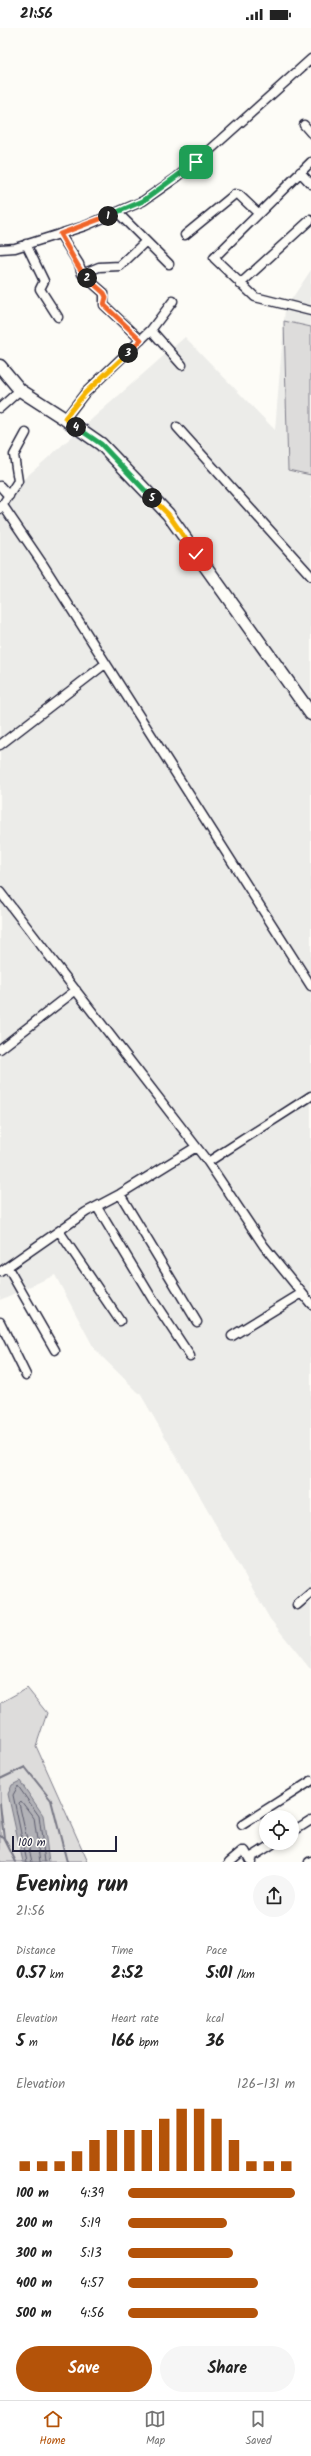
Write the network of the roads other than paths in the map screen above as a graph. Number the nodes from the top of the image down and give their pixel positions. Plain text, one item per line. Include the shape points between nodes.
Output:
1 (311, 59) edge
2 (304, 125) dead end
3 (311, 133) edge
4 (311, 162) edge
5 (300, 172) junction
6 (311, 184) edge
7 (117, 212) junction
8 (258, 213) junction
9 (310, 220) dead end
10 (60, 234) junction
11 (185, 235) dead end
12 (146, 242) junction
13 (26, 244) junction
14 (0, 249) edge
15 (170, 264) dead end
16 (82, 274) junction
17 (240, 284) junction
18 (173, 300) dead end
19 (311, 311) edge
20 (58, 317) dead end
21 (151, 330) junction
22 (141, 340) junction
23 (182, 365) dead end
24 (0, 366) edge
25 (20, 390) junction
26 (0, 408) edge
27 (65, 418) junction
28 (177, 427) dead end
29 (26, 433) dead end
30 (0, 486) edge
31 (9, 496) junction
32 (2, 508) edge
33 (311, 576) edge
34 (105, 664) junction
35 (311, 714) edge
36 (0, 745) edge
37 (0, 892) edge
38 (311, 986) edge
39 (76, 990) junction
40 (0, 1049) edge
41 (311, 1096) edge
42 (196, 1147) junction
43 (208, 1162) junction
44 (120, 1194) junction
45 (97, 1207) junction
46 (59, 1231) junction
47 (8, 1268) junction
48 (0, 1272) edge
49 (302, 1293) junction
50 (311, 1304) edge
51 (120, 1321) dead end
52 (0, 1322) edge
53 (197, 1322) dead end
54 (232, 1336) dead end
55 (54, 1350) dead end
56 (190, 1356) dead end
57 (26, 1375) dead end
58 (311, 1593) edge
59 (297, 1605) dead end
60 (311, 1781) edge
61 (311, 1820) edge
62 (242, 1825) dead end
63 (299, 1828) edge
64 (264, 1850) edge
65 (250, 1860) edge
66 (229, 1862) edge

1 - 7 street via 176,178 143,201
2 - 3 street
4 - 5 street
5 - 6 street
5 - 8 street
7 - 10 street
7 - 12 street
8 - 11 street via 235,194
8 - 17 street via 214,258
9 - 17 street
10 - 13 street
10 - 16 street via 79,264
12 - 15 street
12 - 16 street via 120,266 99,267
13 - 14 street
13 - 20 street via 44,281 40,289
16 - 22 street via 104,293 104,305
17 - 19 street via 254,297
18 - 21 street
21 - 22 street
21 - 23 street
22 - 27 street via 85,393
24 - 25 street
25 - 26 street
25 - 27 street
27 - 35 street via 101,444 168,514
28 - 33 street
29 - 31 street via 14,455 18,481
30 - 31 street
31 - 32 street
32 - 34 street
34 - 36 street
34 - 38 street
37 - 39 street
39 - 40 street
39 - 42 street
41 - 43 street
42 - 43 street
42 - 44 street
43 - 49 street via 264,1246
44 - 45 street
44 - 53 street
45 - 46 street
45 - 56 street
46 - 47 street via 32,1248
46 - 51 street
47 - 48 street
47 - 55 street
49 - 50 street
49 - 54 street
52 - 57 street
58 - 59 street
60 - 62 street
61 - 63 street
64 - 65 street
65 - 66 street via 242,1851

